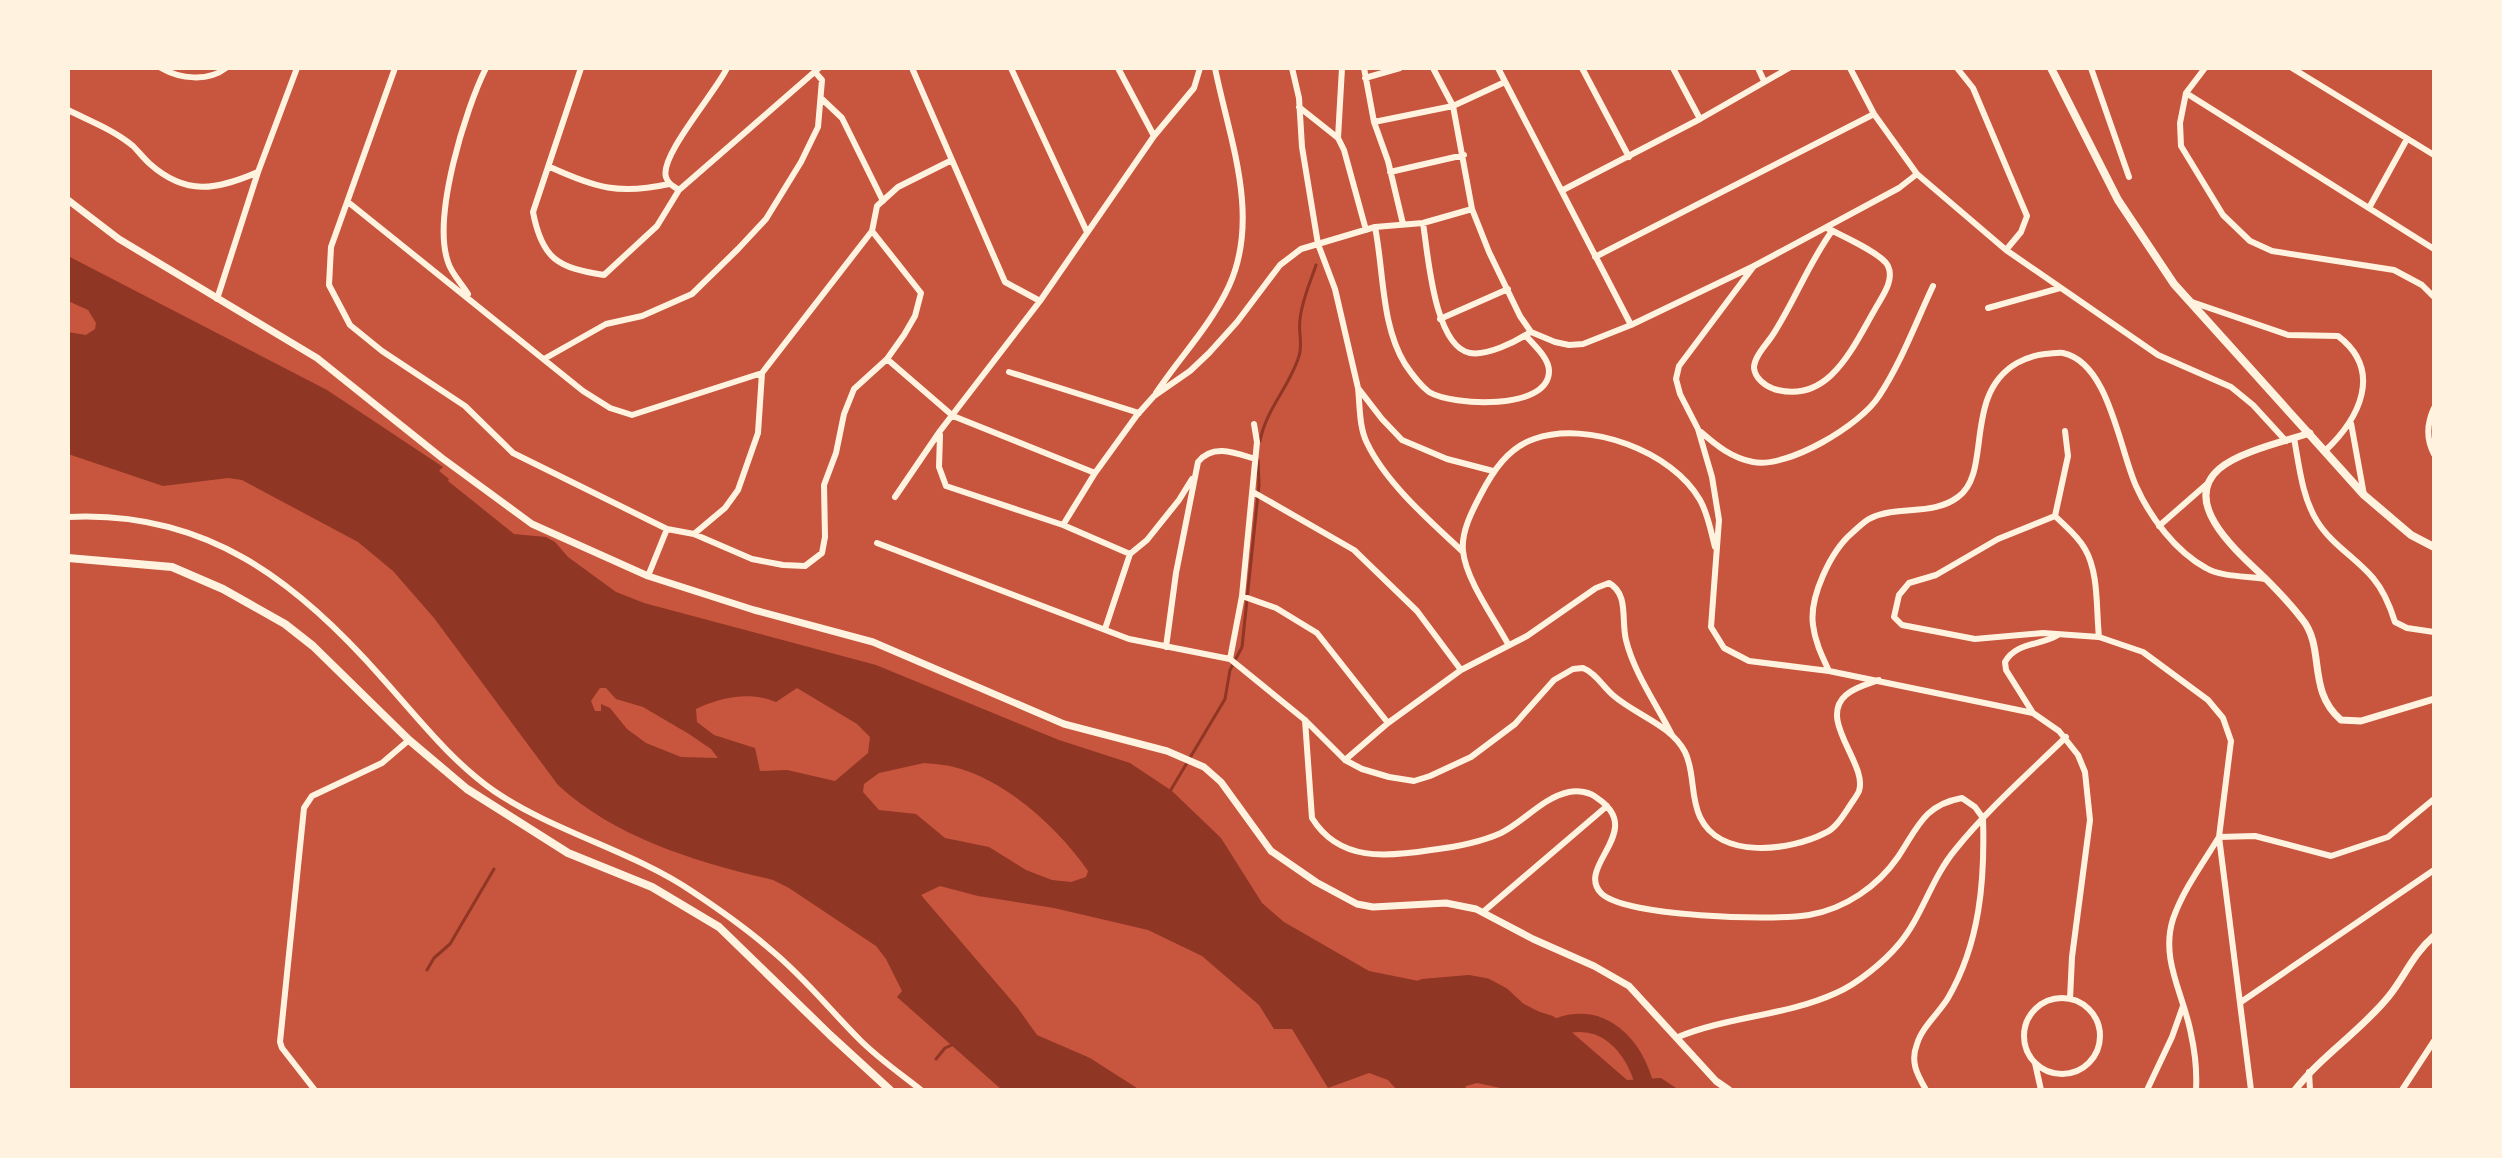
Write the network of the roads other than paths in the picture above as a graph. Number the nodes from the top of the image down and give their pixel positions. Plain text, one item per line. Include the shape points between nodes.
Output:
1 (161, 68) edge
2 (226, 68) edge
3 (297, 68) edge
4 (395, 68) edge
5 (486, 68) edge
6 (581, 68) edge
7 (727, 68) edge
8 (912, 68) edge
9 (1011, 68) edge
10 (1118, 68) edge
11 (1200, 68) edge
12 (1215, 68) edge
13 (1292, 68) edge
14 (1342, 68) edge
15 (1364, 68) edge
16 (1400, 68) edge
17 (1433, 68) edge
18 (1498, 68) edge
19 (1582, 68) edge
20 (1673, 68) edge
21 (1758, 68) edge
22 (1789, 68) edge
23 (1850, 68) edge
24 (1957, 68) edge
25 (2051, 68) edge
26 (2091, 68) edge
27 (2205, 68) edge
28 (2292, 68) edge
29 (817, 70) edge
30 (1365, 78) junction
31 (1764, 81) junction
32 (1505, 82) junction
33 (2186, 93) junction
34 (822, 99) junction
35 (1453, 106) junction
36 (1299, 107) junction
37 (68, 110) edge
38 (1874, 114) junction
39 (1700, 119) junction
40 (1374, 122) junction
41 (1154, 136) junction
42 (1338, 138) junction
43 (2407, 139) junction
44 (1464, 155) junction
45 (2434, 155) edge
46 (1629, 157) junction
47 (952, 160) junction
48 (550, 167) junction
49 (258, 172) junction
50 (1390, 172) junction
51 (1917, 174) junction
52 (2129, 177) dead end
53 (669, 184) junction
54 (679, 190) junction
55 (1563, 190) junction
56 (68, 200) edge
57 (883, 201) junction
58 (348, 202) junction
59 (2369, 208) junction
60 (1472, 209) junction
61 (1423, 223) junction
62 (1403, 224) junction
63 (1375, 227) junction
64 (1829, 229) junction
65 (1366, 230) junction
66 (872, 231) junction
67 (1087, 232) junction
68 (1318, 244) junction
69 (2434, 249) edge
70 (2006, 250) junction
71 (1595, 257) junction
72 (1754, 266) junction
73 (1933, 286) dead end
74 (2060, 288) junction
75 (1508, 289) junction
76 (2434, 297) edge
77 (217, 299) junction
78 (472, 300) junction
79 (2187, 300) junction
80 (1040, 301) junction
81 (1988, 308) dead end
82 (1440, 319) junction
83 (1631, 325) junction
84 (1529, 334) junction
85 (544, 359) junction
86 (887, 359) junction
87 (1009, 372) dead end
88 (762, 373) junction
89 (1358, 388) junction
90 (1154, 396) junction
91 (2434, 408) edge
92 (1139, 413) junction
93 (953, 416) junction
94 (2351, 423) junction
95 (1254, 424) dead end
96 (1698, 429) junction
97 (940, 431) junction
98 (2065, 431) dead end
99 (2310, 433) junction
100 (2290, 440) junction
101 (2325, 451) junction
102 (2434, 454) edge
103 (1255, 459) junction
104 (1493, 471) junction
105 (1095, 473) junction
106 (1194, 476) junction
107 (2207, 484) junction
108 (1253, 492) junction
109 (2364, 495) junction
110 (895, 497) dead end
111 (2055, 516) junction
112 (68, 517) edge
113 (1063, 525) junction
114 (2159, 526) junction
115 (667, 529) junction
116 (694, 534) junction
117 (877, 543) dead end
118 (2434, 547) edge
119 (1716, 550) junction
120 (1463, 552) junction
121 (1130, 554) junction
122 (68, 558) edge
123 (648, 576) junction
124 (2265, 579) junction
125 (1242, 596) junction
126 (1105, 629) junction
127 (2434, 632) edge
128 (2058, 635) junction
129 (2099, 637) junction
130 (1508, 644) junction
131 (1166, 647) junction
132 (1230, 659) junction
133 (1461, 670) junction
134 (1829, 671) junction
135 (1879, 680) junction
136 (2434, 699) edge
137 (2033, 713) junction
138 (1305, 720) junction
139 (1388, 723) junction
140 (1673, 736) junction
141 (2066, 737) junction
142 (409, 740) junction
143 (1345, 760) junction
144 (2434, 799) edge
145 (1607, 806) junction
146 (1983, 818) junction
147 (2219, 837) junction
148 (2434, 870) edge
149 (1483, 912) junction
150 (2434, 936) edge
151 (2070, 999) junction
152 (2241, 1002) junction
153 (2183, 1006) junction
154 (1678, 1037) junction
155 (861, 1041) junction
156 (2434, 1041) edge
157 (850, 1054) junction
158 (2035, 1063) junction
159 (2309, 1072) junction
160 (314, 1089) edge
161 (890, 1090) edge
162 (921, 1090) edge
163 (1729, 1090) edge
164 (1926, 1090) edge
165 (2041, 1090) edge
166 (2147, 1090) edge
167 (2196, 1090) edge
168 (2251, 1090) edge
169 (2295, 1090) edge
170 (2310, 1090) edge
171 (2402, 1090) edge

1 - 2 street via 200,78
3 - 49 street
4 - 58 street
5 - 78 street via 463,134 442,224 448,263
6 - 48 street
7 - 53 street via 668,155 664,175
8 - 47 street
9 - 67 street
10 - 41 street
11 - 41 street via 1194,88
12 - 90 street via 1244,213 1240,251 1229,285 1206,326
13 - 36 street
14 - 42 street
15 - 30 street
16 - 30 street
17 - 35 street
18 - 32 street
19 - 46 street
20 - 39 street
21 - 31 street
22 - 31 street
23 - 38 street
24 - 70 street via 1973,88 2027,216
25 - 79 main road via 2118,200
26 - 52 street
27 - 33 street
28 - 43 street
29 - 34 street
29 - 54 street
30 - 40 street
31 - 39 street
32 - 35 street
32 - 55 street
33 - 59 street
33 - 76 street via 2181,146 2223,215 2250,241 2272,251 2394,270
34 - 57 street via 842,118
34 - 85 street via 807,151 766,219 692,294 642,316 606,324
35 - 40 street
35 - 44 street
36 - 42 street
36 - 68 street
37 - 49 street via 106,128 167,177 189,187 213,187
38 - 51 street
38 - 71 street
39 - 46 street
40 - 50 street
41 - 67 street
42 - 65 street
43 - 45 street
43 - 59 street
44 - 50 street
44 - 60 street
46 - 55 street
47 - 57 street via 898,187
47 - 80 street via 1005,282
48 - 53 street via 619,191
48 - 54 street via 533,212 537,237 549,254 577,271 604,275 657,226
49 - 77 street
50 - 62 street
51 - 64 street
51 - 70 street
53 - 54 street
55 - 71 street
56 - 77 street via 119,239
57 - 66 street
58 - 78 street
58 - 115 street via 331,247 329,285 350,325 465,406 513,453
59 - 69 street
60 - 61 street
60 - 75 street
61 - 62 street
61 - 82 street
62 - 63 street
63 - 65 street
63 - 84 street via 1390,333 1404,363 1431,393 1496,404 1537,390 1549,376 1549,367
64 - 64 street via 1757,357 1754,368 1769,388 1802,391 1823,384 1843,364 1889,284 1886,262
64 - 72 street
65 - 68 street
66 - 86 street via 921,293 915,316
66 - 88 street
67 - 80 street
68 - 89 street via 1335,289
68 - 90 street via 1280,265 1209,353
70 - 74 street
71 - 83 street
72 - 83 street
72 - 96 street via 1679,366 1680,394
73 - 96 street via 1879,397 1860,419 1775,463 1734,457
74 - 81 street
74 - 100 street via 2158,355 2231,387
75 - 82 street
75 - 84 street
77 - 123 street via 317,358 532,524
78 - 85 street
79 - 94 street via 2288,335 2338,336 2357,353 2364,375
79 - 99 main road
80 - 93 street
82 - 84 street via 1451,342 1471,354
83 - 84 street via 1583,344
85 - 88 street via 583,391 632,415
86 - 93 street
86 - 116 street via 854,389 844,414 824,485 822,553 805,566 783,565 752,559
87 - 92 street
88 - 116 street via 758,433 738,490
89 - 104 street via 1402,440
89 - 120 street via 1367,443 1424,516
90 - 92 street
91 - 102 street via 2428,428
92 - 105 street
93 - 97 street
93 - 105 street
94 - 101 street
94 - 109 street
95 - 103 street
96 - 119 street via 1719,520
97 - 110 street
97 - 113 street via 939,467 946,486
98 - 111 street via 2068,456
99 - 100 street
99 - 101 main road
100 - 107 street via 2233,460
100 - 127 street via 2316,520 2327,535 2372,576 2395,622
101 - 109 main road
103 - 106 street via 1224,450 1208,453
103 - 108 street
104 - 119 street via 1535,438 1599,435 1636,447 1684,480 1701,501
104 - 120 street via 1464,534
105 - 113 street
106 - 121 street via 1147,540
106 - 131 street
107 - 114 street
107 - 124 street via 2207,508 2215,524
108 - 125 street
108 - 133 street via 1354,550 1417,611
109 - 118 main road via 2411,535
111 - 128 street via 1909,583 1899,595 1894,617 1902,625 1975,639
111 - 129 street via 2087,551
112 - 155 street via 98,515 184,530 250,559 313,607 424,727 494,791 691,891 771,950
113 - 121 street
114 - 124 street via 2208,570
114 - 134 street via 2137,488 2099,381 2084,362 2062,352 2034,355 2000,377 1989,396 1980,418 1972,479 1961,496 1941,507 1870,518 1843,541 1821,576 1812,621
115 - 116 street
115 - 123 street
117 - 126 street
119 - 134 street via 1711,627 1724,648 1749,661
120 - 130 street
121 - 126 street
122 - 142 main road via 172,567 223,589 313,646
123 - 149 street via 873,642 1064,724 1167,751 1204,767 1271,851 1357,904 1446,903
124 - 136 street via 2304,621 2323,700 2341,720 2361,721
125 - 132 street
125 - 139 street via 1276,608 1317,633
126 - 131 street
128 - 129 street
128 - 137 street via 2017,649 2005,662
129 - 147 street via 2143,652 2208,700 2223,718 2231,741
130 - 133 street
130 - 140 street via 1609,583 1622,599 1626,640 1641,676
131 - 132 street
132 - 138 street
133 - 139 street
134 - 135 street
135 - 137 street
135 - 140 street via 1853,690 1837,709 1859,790 1830,831 1807,842 1748,847 1728,844 1711,832 1700,818 1685,751
137 - 141 street
138 - 143 street
138 - 145 street via 1312,818 1333,841 1354,851 1383,856 1470,845 1503,832 1569,791 1588,792
139 - 143 street
140 - 143 street via 1583,668 1554,680 1515,724 1471,757 1430,776 1414,781 1389,777
141 - 146 street
141 - 151 street via 2085,772 2090,820
142 - 157 main road via 467,789 545,839 652,887 719,927
142 - 160 street via 382,763 312,796 304,808 280,1042
144 - 147 street via 2388,837 2331,856 2255,836
145 - 146 street via 1616,822 1615,834 1595,874 1598,891 1607,899 1699,916 1810,915 1840,907 1876,883 1922,820 1942,802 1962,798
145 - 149 street
146 - 154 street via 1933,881 1899,944 1866,973 1838,992
146 - 164 street via 1985,865 1968,954 1948,998 1917,1041 1913,1058
147 - 152 street
147 - 153 street via 2172,921 2170,963
148 - 152 street
149 - 154 street via 1629,986
150 - 159 street via 2418,949 2381,1005
151 - 158 street via 2045,1002 2028,1020 2025,1045
151 - 158 street via 2092,1011 2098,1022 2094,1059 2061,1075
152 - 168 street
153 - 166 street
153 - 167 street
154 - 163 street
155 - 157 street
155 - 162 street
156 - 171 street
157 - 161 main road
158 - 165 street
159 - 169 street
159 - 170 street

